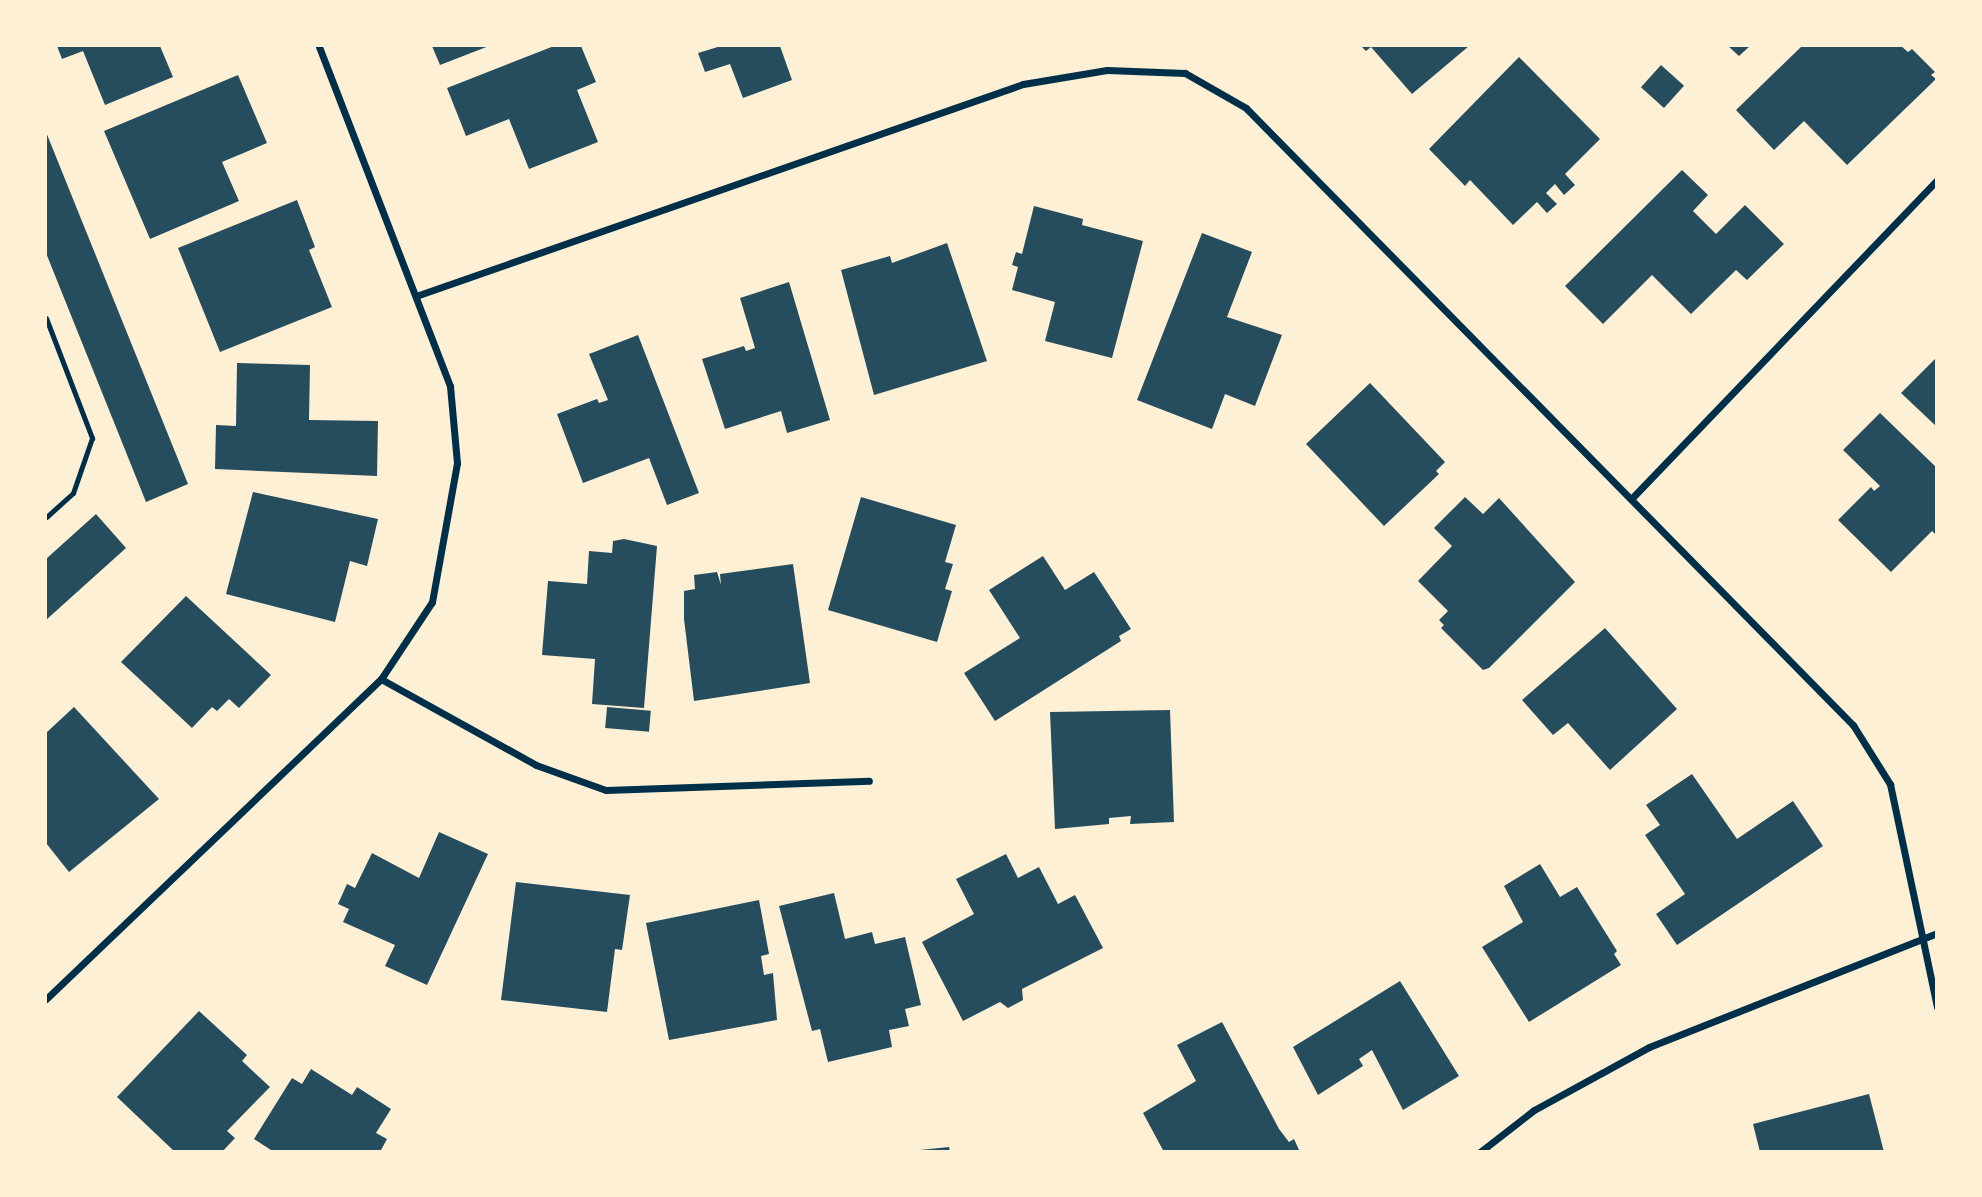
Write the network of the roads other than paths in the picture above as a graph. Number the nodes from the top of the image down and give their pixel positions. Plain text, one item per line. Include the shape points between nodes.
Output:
1 (319, 46) edge
2 (1937, 180) edge
3 (416, 296) junction
4 (46, 318) edge
5 (1633, 497) junction
6 (46, 517) edge
7 (381, 679) junction
8 (869, 781) dead end
9 (1937, 933) edge
10 (1919, 937) junction
11 (46, 999) edge
12 (1937, 1007) edge
13 (1480, 1152) edge

1 - 3 street
2 - 5 street
3 - 5 street via 1023,84 1107,70 1185,73 1247,107
3 - 7 street via 450,386 457,463 432,603
4 - 6 lane via 92,438 73,493
5 - 10 street via 1853,725 1890,783
7 - 8 street via 536,765 606,790
7 - 11 street
9 - 10 street
10 - 12 street
10 - 13 street via 1649,1047 1534,1110

